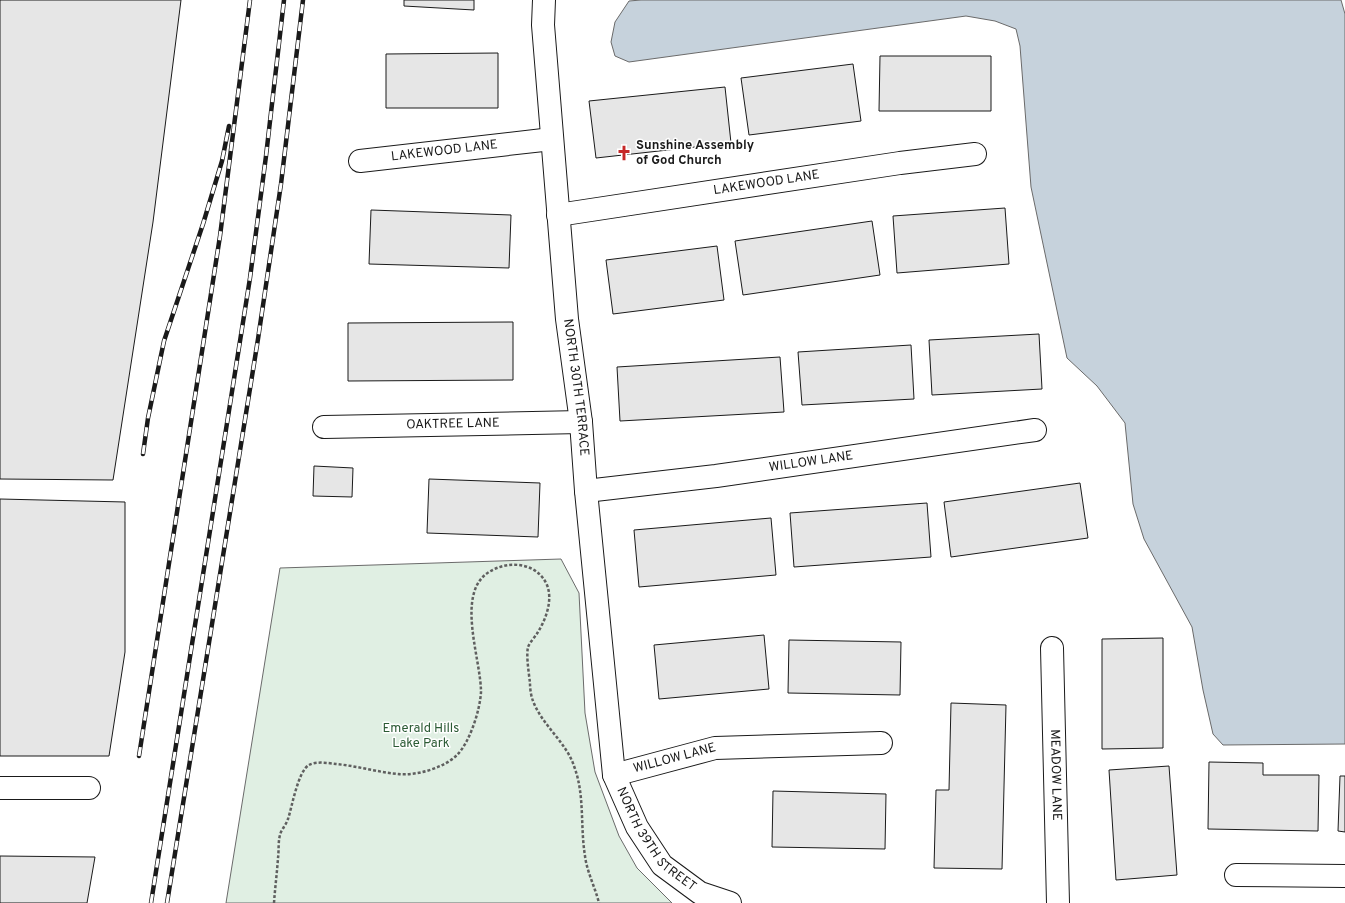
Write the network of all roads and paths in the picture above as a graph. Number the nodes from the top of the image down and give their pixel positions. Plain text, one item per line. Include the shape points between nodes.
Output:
1 (544, 0) edge
2 (552, 139) junction
3 (976, 154) dead end
4 (360, 161) dead end
5 (558, 215) junction
6 (581, 422) junction
7 (324, 427) dead end
8 (1035, 430) dead end
9 (586, 491) junction
10 (1052, 648) dead end
11 (881, 742) dead end
12 (614, 775) junction
13 (0, 788) edge
14 (89, 788) dead end
15 (1236, 875) dead end
16 (1345, 876) edge
17 (274, 903) edge
18 (599, 903) edge
19 (730, 903) edge
20 (1058, 903) edge

1 - 2 street, NORTH 30TH TERRACE via 542,25
2 - 4 street, LAKEWOOD LANE
2 - 5 street, NORTH 30TH TERRACE
3 - 5 street, LAKEWOOD LANE via 892,164
5 - 6 street, NORTH 30TH TERRACE via 567,319
6 - 7 street, OAKTREE LANE
6 - 9 street, NORTH 30TH TERRACE
8 - 9 street, WILLOW LANE via 716,476
9 - 12 street, NORTH 30TH TERRACE
10 - 20 street, MEADOW LANE
11 - 12 street, WILLOW LANE via 715,748
12 - 19 street, NORTH 39TH STREET via 637,827 662,865 700,893
13 - 14 street
15 - 16 street
17 - 18 path via 280,834 287,821 302,773 309,765 323,762 400,774 427,771 457,755 467,741 481,693 471,611 473,593 482,576 497,567 514,564 530,567 540,574 547,586 550,601 546,615 528,646 532,699 574,764 581,796 585,858

